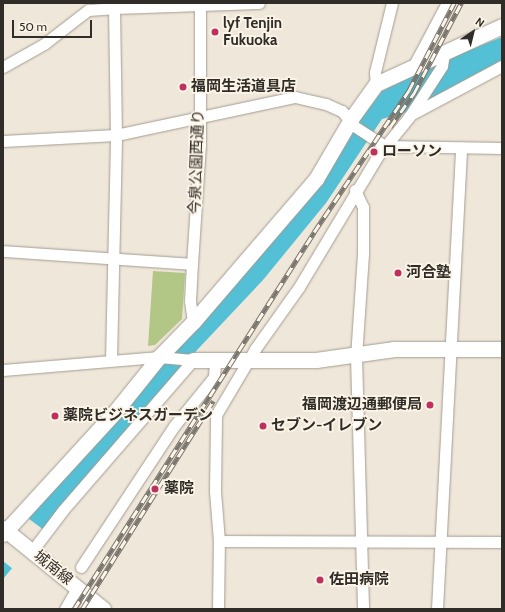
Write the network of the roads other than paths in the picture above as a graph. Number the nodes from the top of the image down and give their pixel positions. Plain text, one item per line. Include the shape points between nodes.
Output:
1 (200, 3) edge
2 (259, 3) edge
3 (392, 3) edge
4 (447, 3) edge
5 (88, 7) edge
6 (114, 8) junction
7 (502, 26) edge
8 (444, 57) junction
9 (414, 65) junction
10 (502, 66) edge
11 (3, 67) edge
12 (376, 84) junction
13 (410, 116) junction
14 (199, 117) junction
15 (352, 122) junction
16 (116, 135) junction
17 (3, 141) edge
18 (385, 146) junction
19 (461, 148) junction
20 (502, 148) edge
21 (355, 190) junction
22 (3, 251) edge
23 (113, 258) junction
24 (192, 264) junction
25 (193, 322) junction
26 (451, 349) junction
27 (502, 349) edge
28 (356, 356) junction
29 (163, 357) junction
30 (110, 360) junction
31 (192, 360) junction
32 (215, 361) junction
33 (248, 361) junction
34 (3, 370) edge
35 (6, 531) edge
36 (219, 541) junction
37 (361, 542) junction
38 (440, 542) junction
39 (502, 542) edge
40 (30, 550) junction
41 (81, 567) dead end
42 (77, 588) junction
43 (87, 604) edge
44 (65, 609) edge
45 (103, 609) edge
46 (218, 609) edge
47 (363, 609) edge
48 (437, 609) edge

1 - 2 street
1 - 6 street
1 - 14 street, 今泉公園西通り
3 - 12 street via 375,72
4 - 9 street
5 - 6 street
5 - 11 street via 44,44
6 - 16 street
7 - 8 street
8 - 9 street
8 - 13 street
9 - 12 street
10 - 13 street
12 - 15 street
13 - 18 street
14 - 15 street via 295,98 326,104 342,111
14 - 16 street
14 - 24 street, 今泉公園西通り via 200,144
15 - 18 street
15 - 25 street via 316,179
16 - 17 street
16 - 23 street
18 - 19 street
18 - 21 street
19 - 20 street
19 - 26 street
21 - 28 street via 362,206 363,246
21 - 33 street via 299,287
22 - 23 street
23 - 24 street
23 - 30 street
24 - 25 street, 今泉公園西通り via 190,301
25 - 29 street
26 - 27 street
26 - 28 street via 394,349
26 - 38 street
28 - 33 street via 316,360
28 - 37 street
29 - 30 street
29 - 31 street
29 - 35 street
30 - 34 street
31 - 32 street
31 - 40 street
32 - 33 street
32 - 41 street via 214,377 174,426
33 - 36 street via 216,415 215,491
35 - 40 street, 城南線
36 - 37 street
36 - 46 street
37 - 38 street
37 - 47 street
38 - 39 street
38 - 48 street
40 - 42 street, 城南線
42 - 43 street, 城南線
42 - 44 street
43 - 45 street, 城南線

